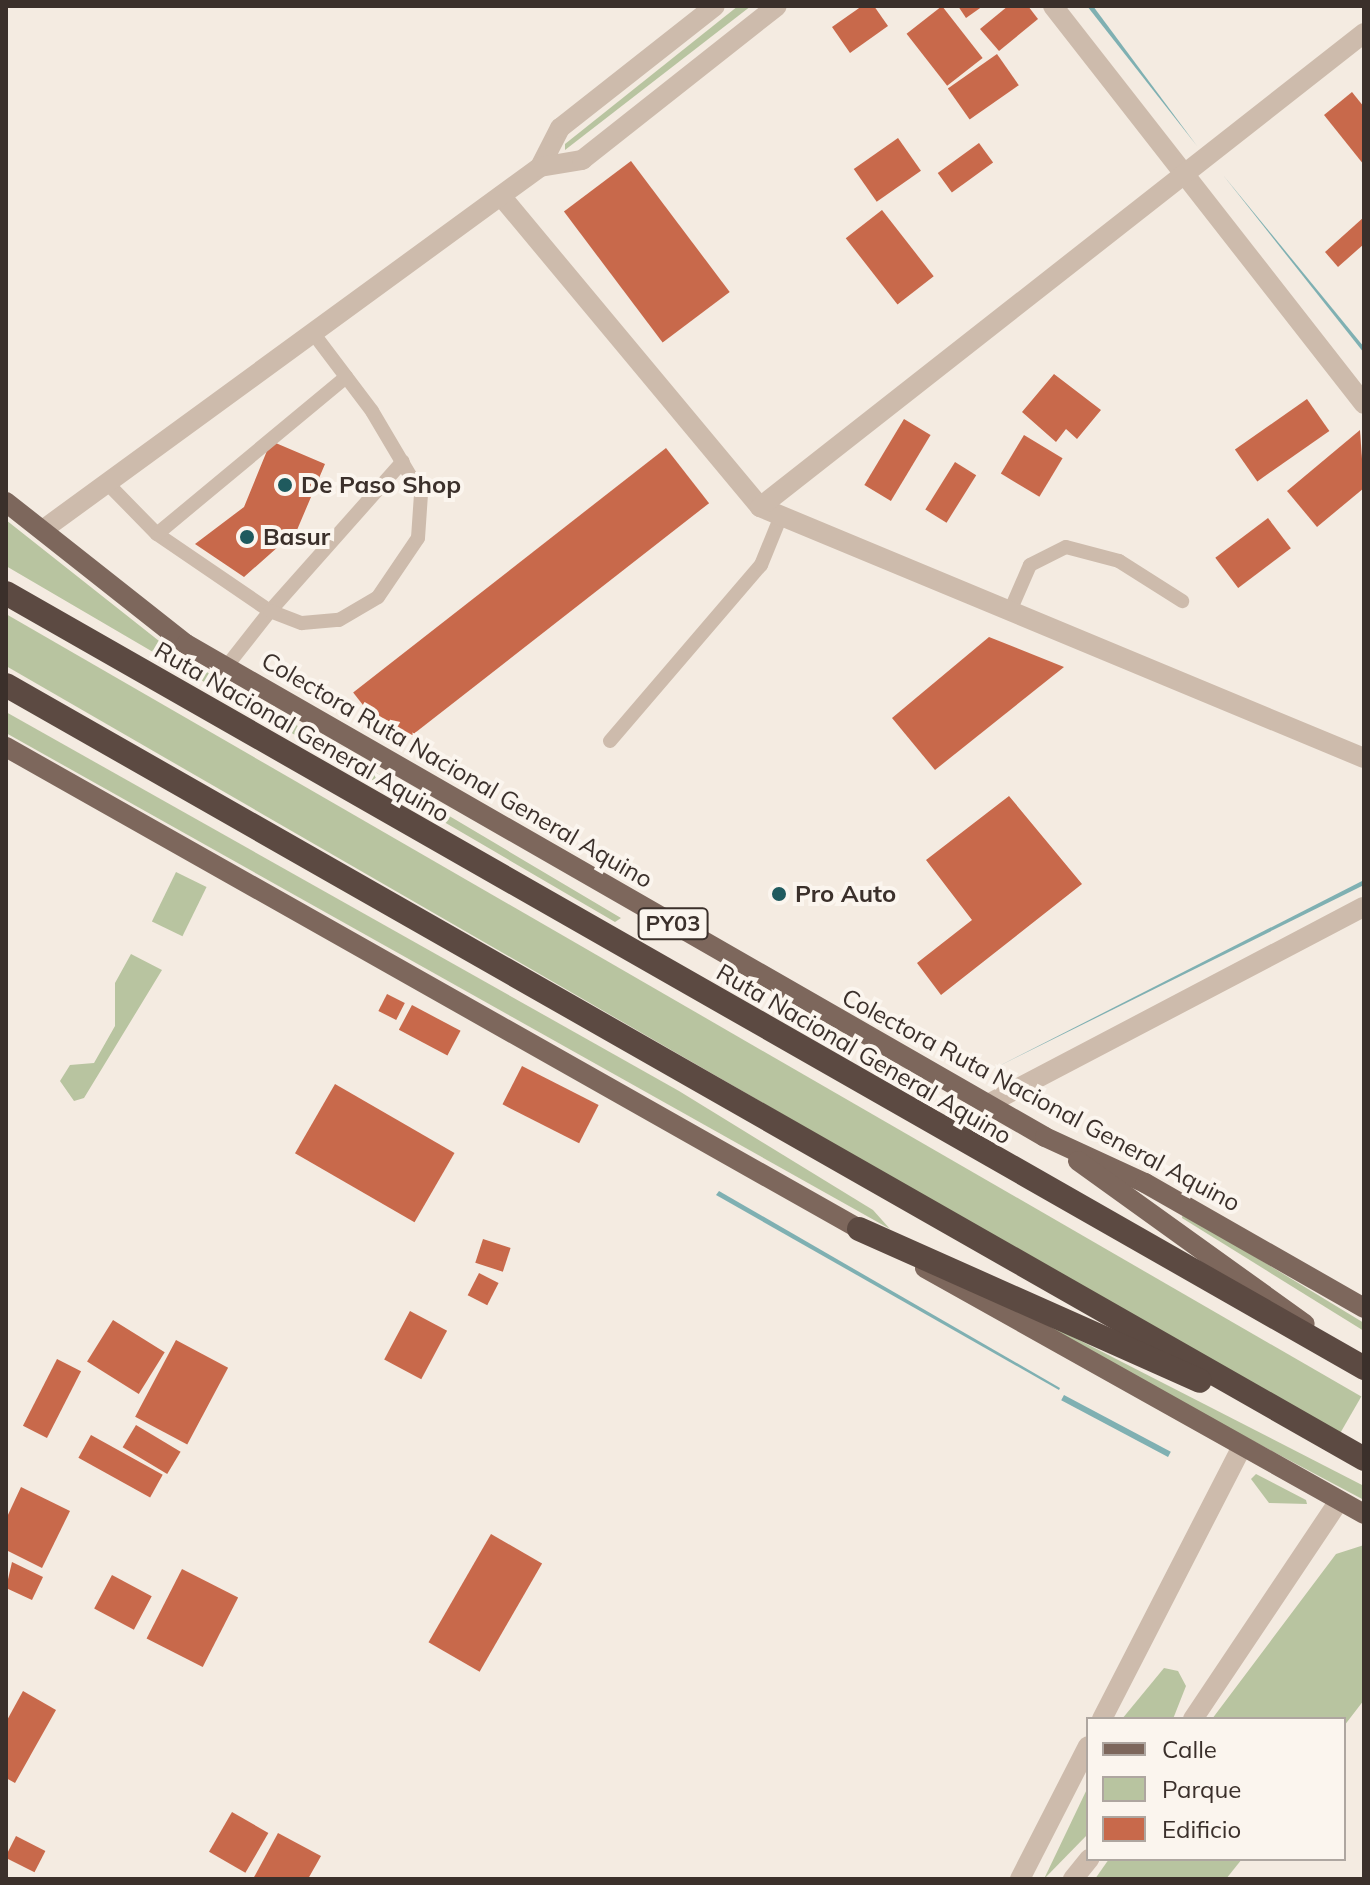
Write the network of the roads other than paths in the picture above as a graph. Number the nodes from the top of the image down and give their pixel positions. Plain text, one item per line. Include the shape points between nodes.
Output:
1 (715, 6) edge
2 (777, 6) edge
3 (1053, 6) edge
4 (1364, 33) edge
5 (540, 167) junction
6 (1186, 176) junction
7 (501, 196) junction
8 (313, 333) junction
9 (346, 377) junction
10 (1364, 404) edge
11 (403, 461) junction
12 (107, 483) junction
13 (6, 502) edge
14 (760, 507) junction
15 (781, 516) junction
16 (44, 529) junction
17 (157, 534) junction
18 (6, 593) edge
19 (1182, 601) dead end
20 (270, 611) junction
21 (1010, 611) junction
22 (226, 667) junction
23 (6, 685) edge
24 (610, 741) dead end
25 (6, 747) edge
26 (1364, 758) edge
27 (1364, 907) edge
28 (988, 1104) junction
29 (1045, 1137) junction
30 (859, 1229) junction
31 (1364, 1308) edge
32 (1364, 1367) edge
33 (1332, 1441) junction
34 (1242, 1447) junction
35 (1364, 1459) edge
36 (1339, 1501) junction
37 (1364, 1514) edge
38 (1103, 1717) edge
39 (1194, 1717) edge
40 (1086, 1750) edge
41 (1087, 1861) edge
42 (1020, 1879) edge
43 (1073, 1879) edge

1 - 5 street via 560,128
2 - 5 street via 582,160
3 - 6 street
4 - 6 street
5 - 7 street
6 - 10 street
6 - 14 street
7 - 8 street
7 - 14 street
8 - 9 lane
8 - 12 street
9 - 11 lane
9 - 17 lane
11 - 20 lane
11 - 20 lane via 421,494 423,517 400,574 378,597 339,620 302,623
12 - 16 street
12 - 17 lane
13 - 16 main road, Colectora Ruta Nacional General Aquino / PY03
14 - 15 street
15 - 21 street
15 - 24 lane via 761,565
16 - 22 main road, Colectora Ruta Nacional General Aquino / PY03 via 186,644
17 - 20 lane
18 - 32 highway, Ruta Nacional General Aquino / PY03
19 - 21 lane via 1119,561 1066,547 1030,565
20 - 22 lane
21 - 26 street
22 - 28 main road, Colectora Ruta Nacional General Aquino / PY03
23 - 33 highway
25 - 30 main road
27 - 28 street
28 - 29 main road, Colectora Ruta Nacional General Aquino / PY03
29 - 31 main road, Colectora Ruta Nacional General Aquino / PY03 via 1145,1183
29 - 32 main road
30 - 33 highway
30 - 34 main road
33 - 35 highway
34 - 36 main road
34 - 38 street
36 - 37 main road
36 - 39 street
40 - 42 street
41 - 43 street

